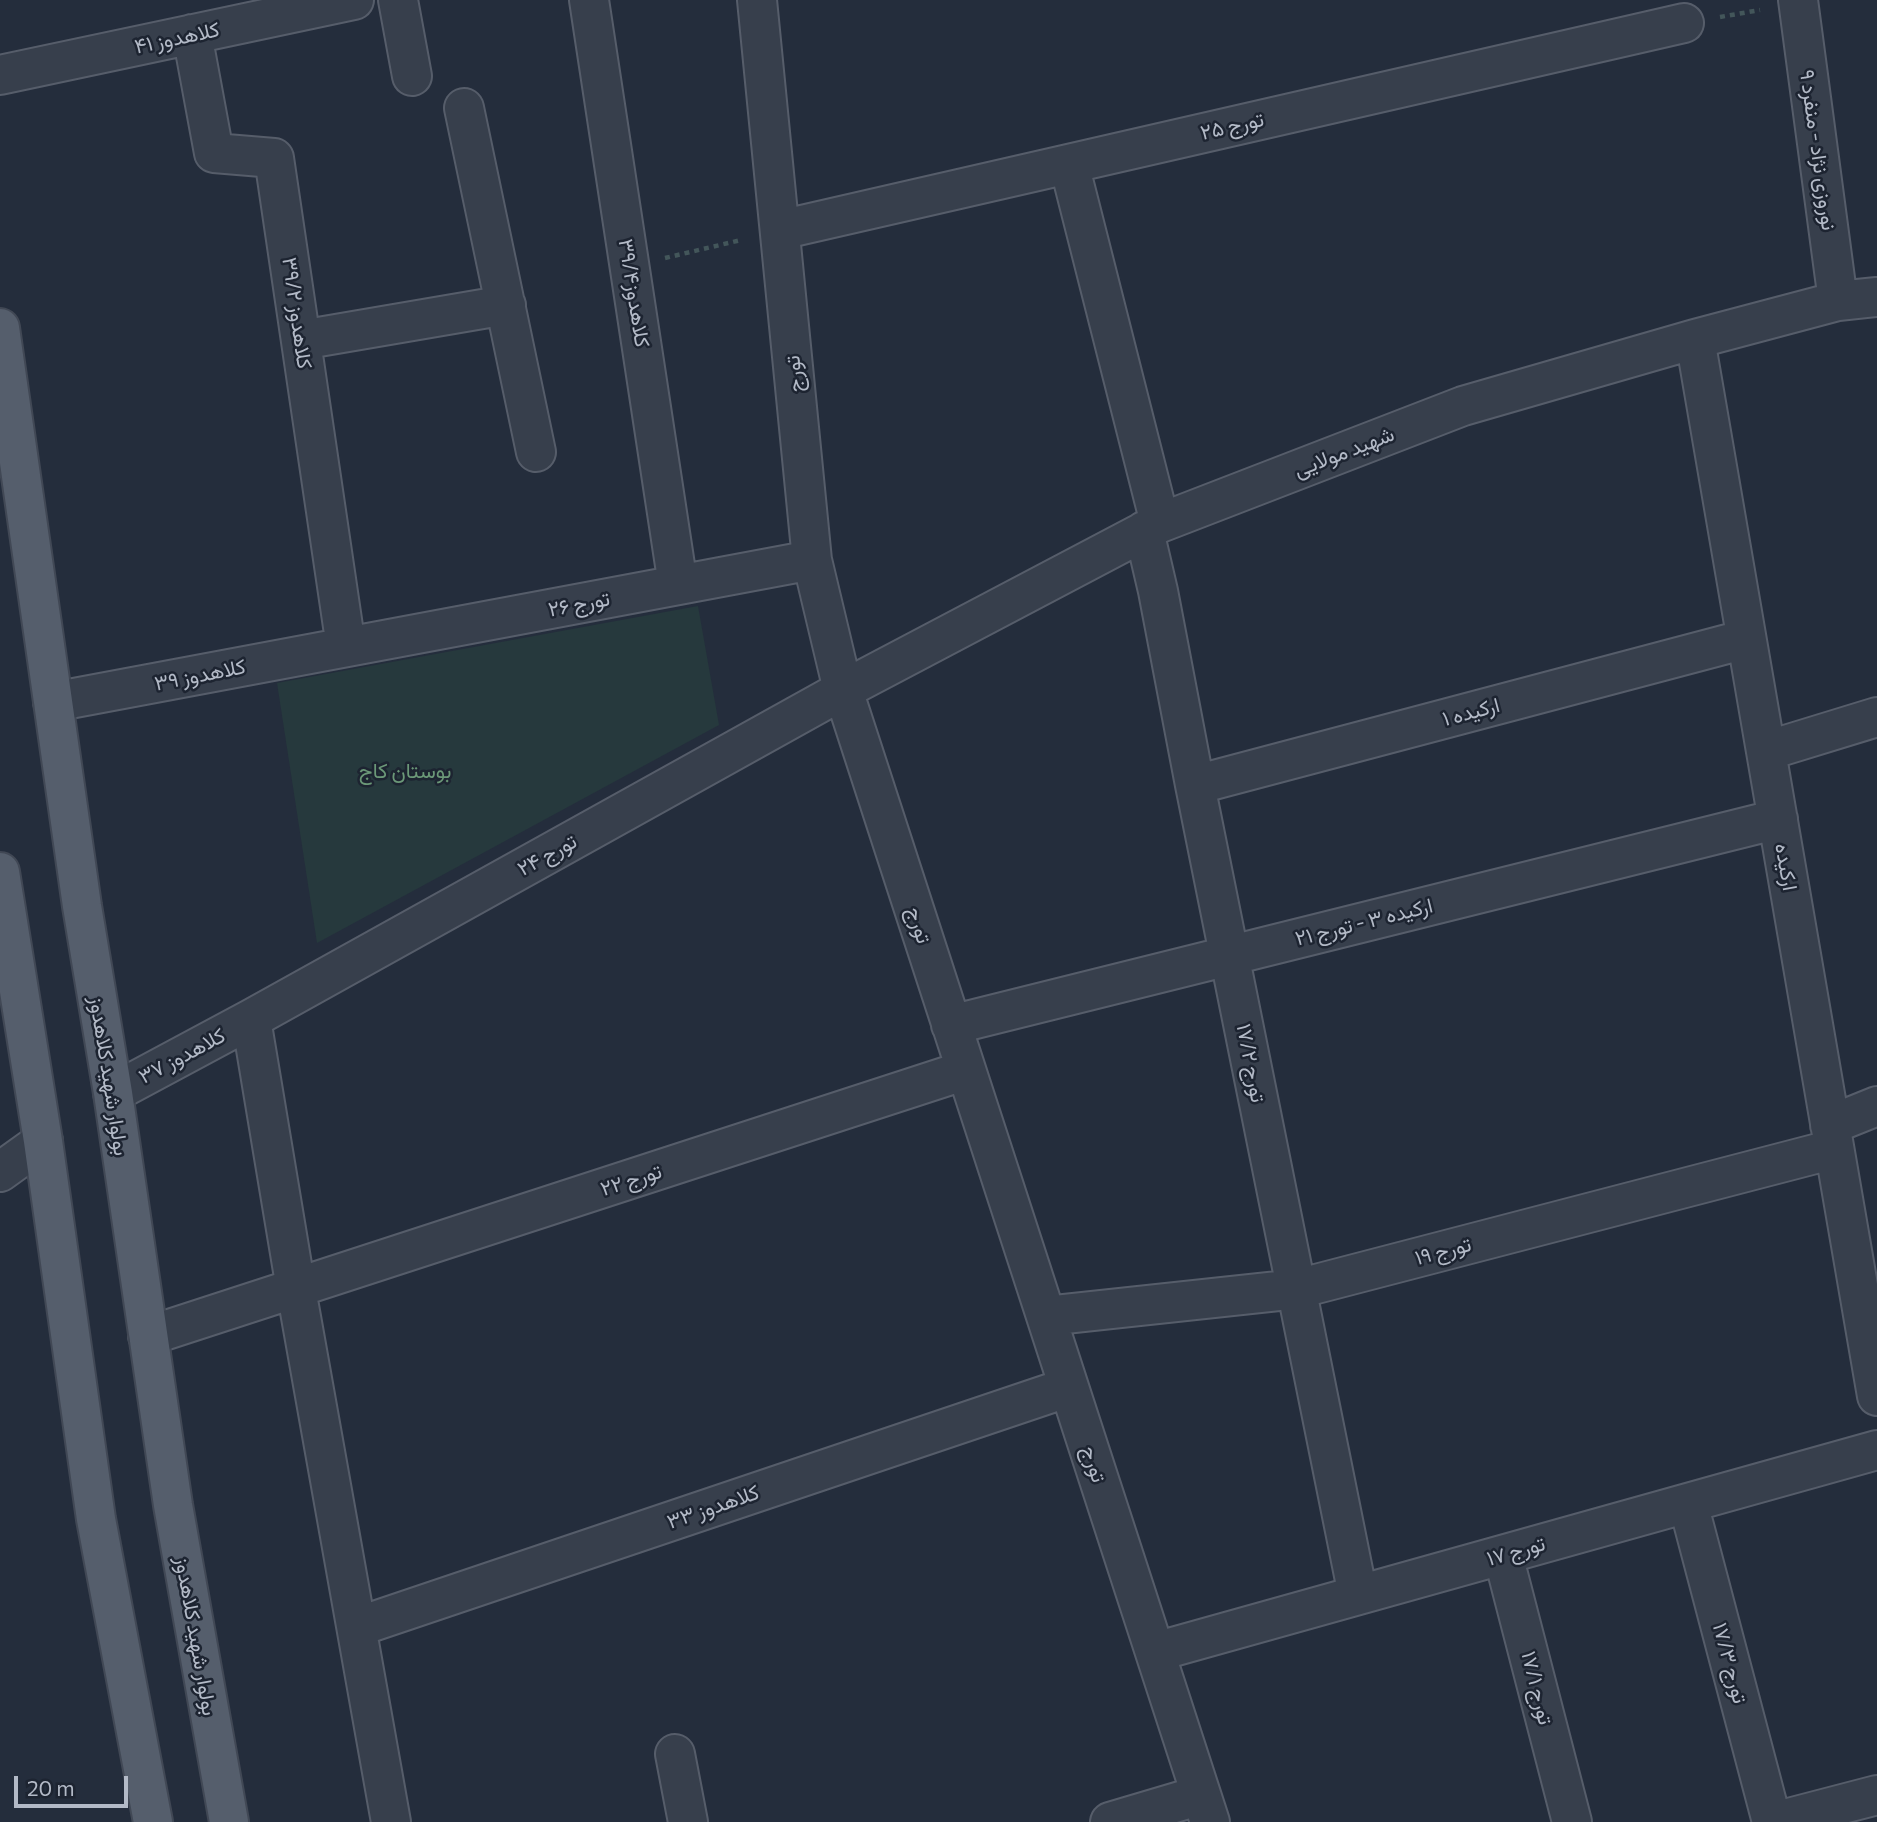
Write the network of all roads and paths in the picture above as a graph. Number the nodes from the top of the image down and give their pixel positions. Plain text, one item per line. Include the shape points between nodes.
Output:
1 (354, 0) edge
2 (398, 0) edge
3 (589, 0) edge
4 (757, 0) edge
5 (1798, 2) edge
6 (1684, 23) joint
7 (192, 34) junction
8 (0, 75) edge
9 (412, 76) dead end
10 (464, 108) dead end
11 (1069, 164) junction
12 (780, 230) junction
13 (630, 266) junction
14 (1877, 297) edge
15 (1838, 301) junction
16 (506, 306) junction
17 (0, 328) edge
18 (1695, 339) junction
19 (301, 340) junction
20 (536, 452) dead end
21 (1152, 527) junction
22 (813, 560) junction
23 (678, 585) junction
24 (1746, 639) junction
25 (346, 648) junction
26 (843, 690) junction
27 (54, 702) junction
28 (1877, 717) edge
29 (1766, 751) junction
30 (1195, 785) junction
31 (1777, 819) junction
32 (0, 872) edge
33 (4, 922) edge
34 (1229, 956) junction
35 (251, 1019) junction
36 (951, 1025) junction
37 (965, 1070) junction
38 (113, 1093) junction
39 (1877, 1106) edge
40 (1832, 1137) junction
41 (43, 1140) junction
42 (0, 1172) edge
43 (1861, 1205) edge
44 (296, 1289) junction
45 (1297, 1289) junction
46 (1046, 1317) junction
47 (148, 1336) junction
48 (1069, 1387) junction
49 (1877, 1396) edge
50 (1877, 1450) edge
51 (1688, 1503) junction
52 (1503, 1555) junction
53 (1358, 1595) junction
54 (357, 1627) junction
55 (1155, 1652) junction
56 (675, 1754) dead end
57 (1877, 1794) edge
58 (1205, 1808) edge
59 (1779, 1821) edge
60 (153, 1822) edge
61 (229, 1822) edge
62 (391, 1822) edge
63 (688, 1822) edge
64 (1110, 1822) edge
65 (1572, 1822) edge

1 - 7 street, کلاهدوز ۴۱
2 - 9 street
3 - 13 street, کلاهدوز۳۹/۴
4 - 12 street, تورج
5 - 6 path
5 - 15 street, نوروزی نژاد - منفرد ۹
6 - 11 street, تورج ۲۵
7 - 8 street, کلاهدوز ۴۱
7 - 19 street, کلاهدوز ۳۹/۲ via 214,153 274,158
10 - 16 street
11 - 12 street, تورج ۲۵
11 - 21 street, تورج ۱۷/۲
12 - 13 path
12 - 22 street, تورج
13 - 23 street, کلاهدوز۳۹/۴
14 - 15 street, شهید مولایی
15 - 18 street, شهید مولایی
16 - 19 street
16 - 20 street
17 - 27 main road, بولوار شهید کلاهدوز
18 - 21 street, شهید مولایی via 1463,407
18 - 24 street, ارکیده
19 - 25 street, کلاهدوز ۳۹/۲
21 - 26 street, شهید مولایی
21 - 30 street, تورج ۱۷/۲ via 1158,591
22 - 23 street, تورج ۲۶
22 - 26 street, تورج
23 - 25 street, تورج ۲۶
24 - 29 street, ارکیده
24 - 30 street, ارکیده ۱
25 - 27 street, کلاهدوز ۳۹
26 - 35 street, تورج ۲۴
26 - 36 street, تورج
27 - 38 main road, بولوار شهید کلاهدوز
28 - 29 street
29 - 31 street, ارکیده
30 - 34 street, تورج ۱۷/۲
31 - 34 street, ارکیده ۳ - تورج ۲۱
31 - 40 street, ارکیده
32 - 33 main road
33 - 41 main road
34 - 36 street, ارکیده ۳ - تورج ۲۱
34 - 45 street, تورج ۱۷/۲
35 - 38 street, کلاهدوز ۳۷
35 - 44 street
36 - 37 street, تورج
37 - 44 street, تورج ۲۲
37 - 46 street, تورج
38 - 47 main road, بولوار شهید کلاهدوز
39 - 40 street, تورج ۱۹
40 - 43 street, ارکیده
40 - 45 street, تورج ۱۹
41 - 42 street
41 - 60 main road via 96,1519
43 - 49 street, ارکیده
44 - 47 street, تورج ۲۲
44 - 54 street
45 - 46 street, تورج ۱۹
45 - 53 street, تورج ۱۷/۲
46 - 48 street, تورج
47 - 61 main road, بولوار شهید کلاهدوز
48 - 54 street, کلاهدوز ۳۳
48 - 55 street, تورج
50 - 51 street, تورج ۱۷
51 - 52 street, تورج ۱۷
51 - 59 street, تورج ۱۷/۳
52 - 53 street, تورج ۱۷
52 - 65 street, تورج ۱۷/۱
53 - 55 street, تورج ۱۷
54 - 62 street
55 - 58 street, تورج
56 - 63 street
57 - 59 street
58 - 64 street

